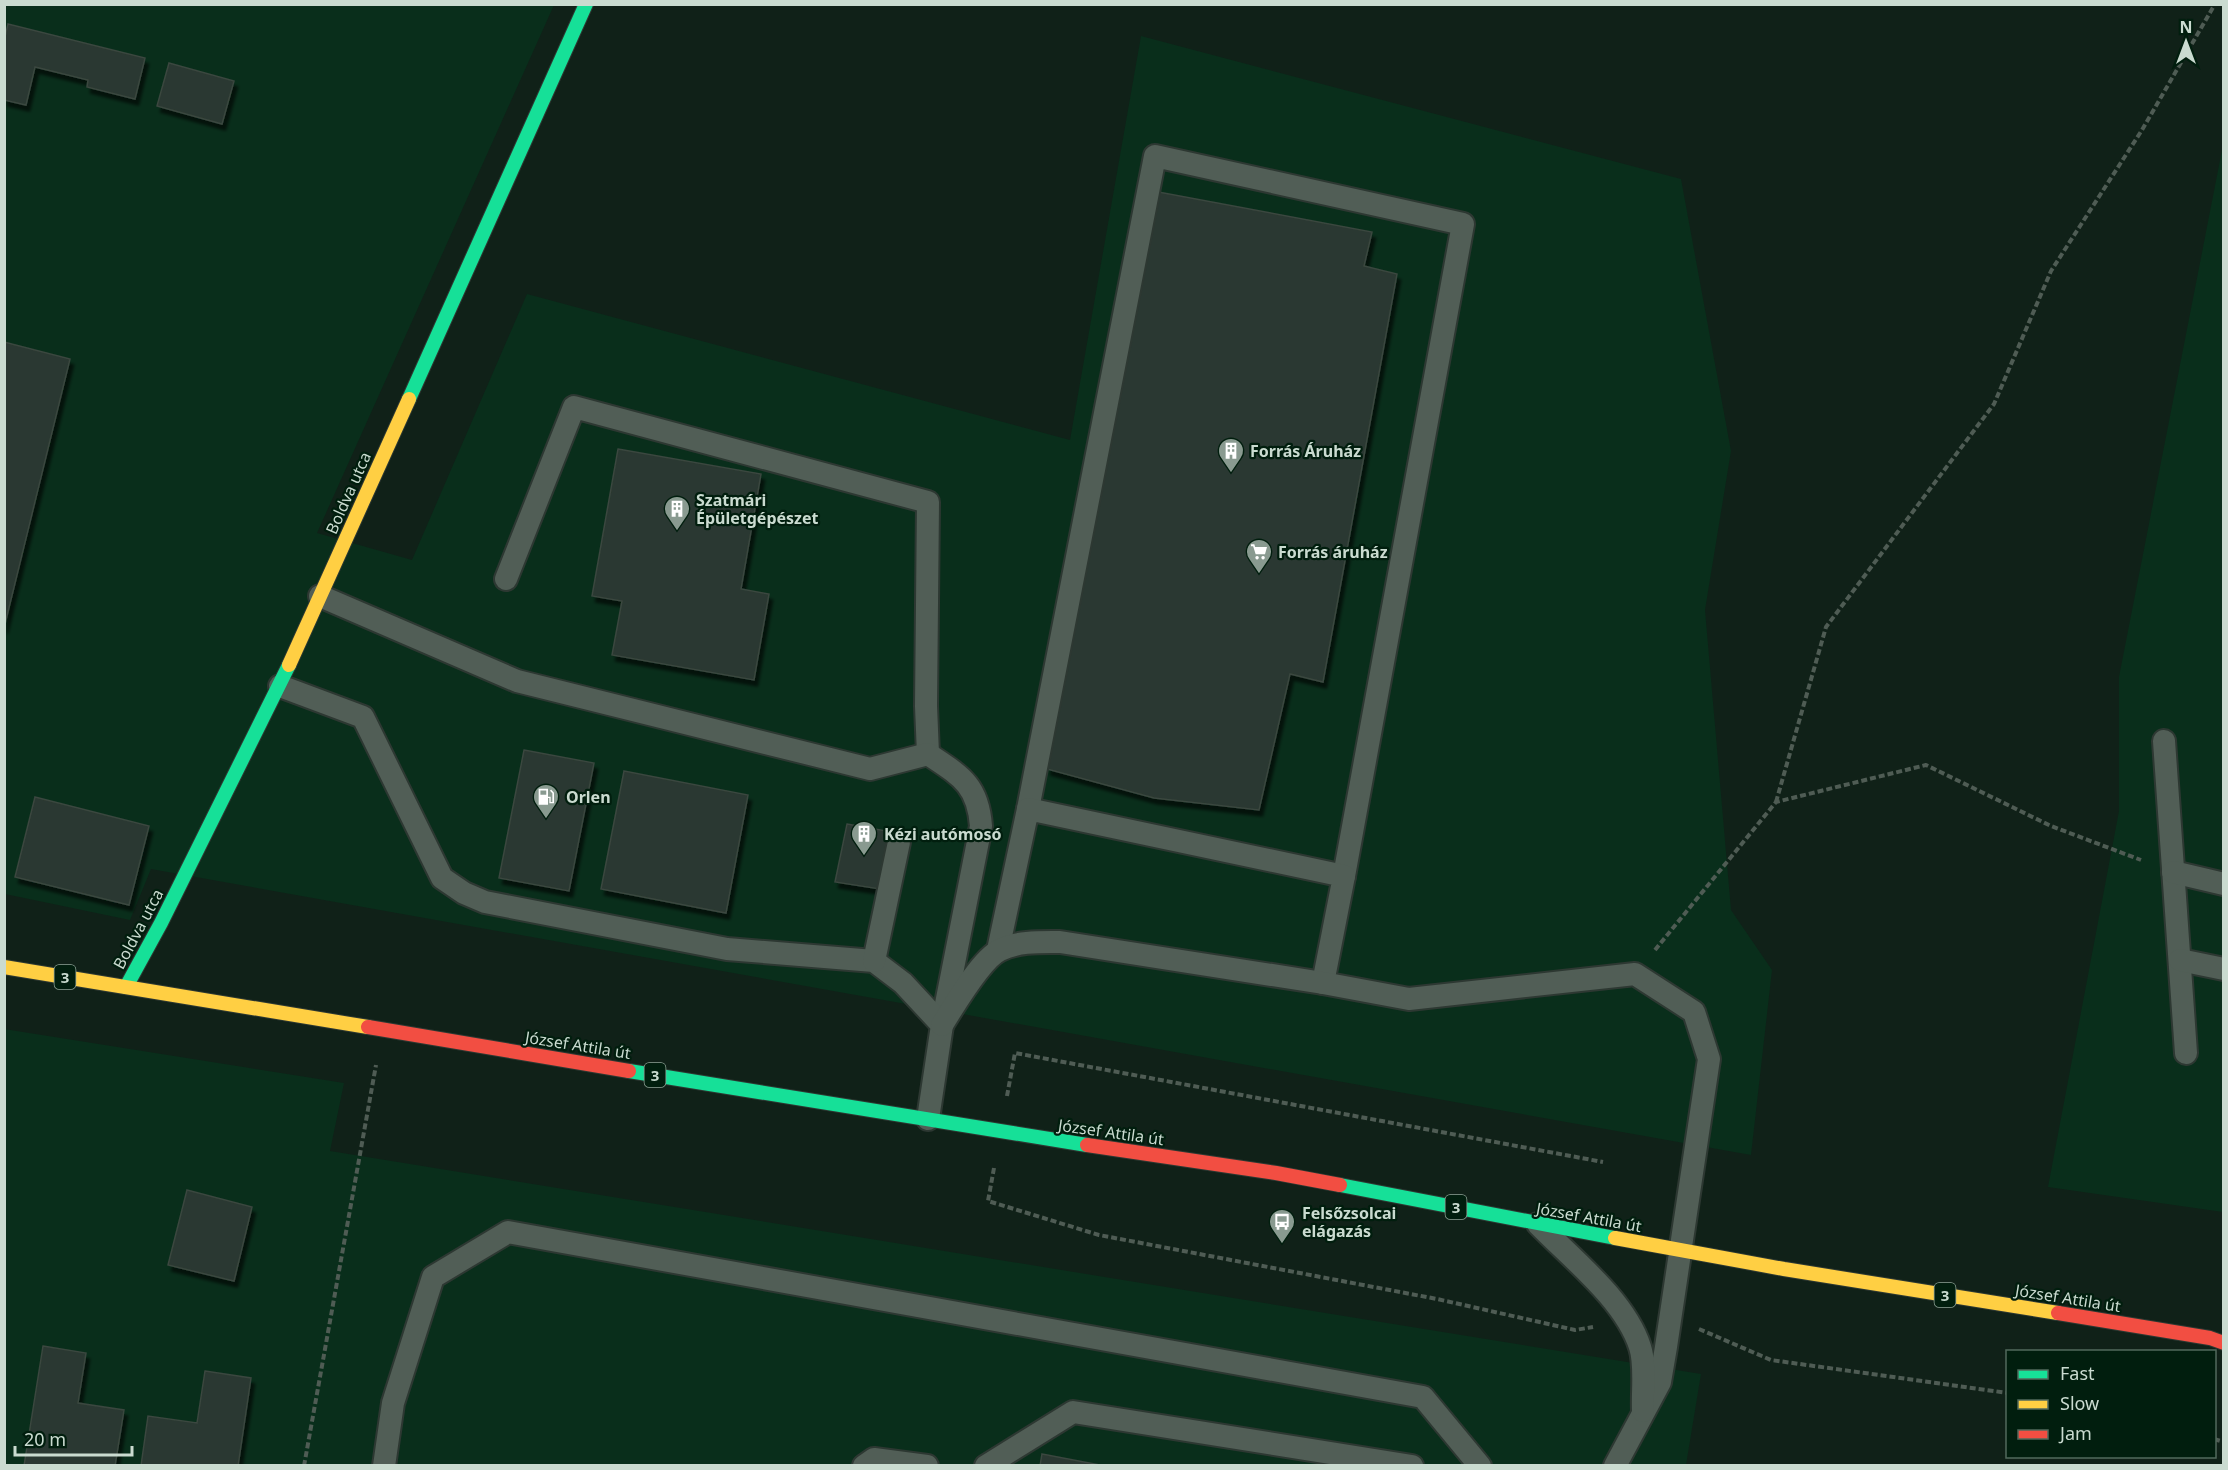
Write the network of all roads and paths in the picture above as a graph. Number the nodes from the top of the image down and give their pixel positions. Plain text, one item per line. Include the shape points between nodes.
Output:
1 (586, 4) edge
2 (2215, 4) edge
3 (506, 579) dead end
4 (320, 596) junction
5 (280, 686) junction
6 (2164, 741) dead end
7 (928, 754) junction
8 (1776, 802) junction
9 (1028, 808) junction
10 (899, 843) dead end
11 (2173, 872) junction
12 (1344, 876) junction
13 (2223, 884) edge
14 (998, 950) junction
15 (2180, 960) junction
16 (874, 961) junction
17 (4, 967) edge
18 (2223, 969) edge
19 (1635, 974) junction
20 (1323, 983) junction
21 (126, 987) junction
22 (942, 1025) junction
23 (382, 1030) junction
24 (2186, 1053) dead end
25 (928, 1119) junction
26 (999, 1132) junction
27 (1603, 1162) dead end
28 (1538, 1224) junction
29 (1681, 1250) junction
30 (1671, 1316) junction
31 (1629, 1321) junction
32 (2219, 1339) edge
33 (2006, 1393) edge
34 (1643, 1412) junction
35 (304, 1466) edge
36 (384, 1466) edge
37 (864, 1466) edge
38 (927, 1466) edge
39 (986, 1466) edge
40 (1412, 1466) edge
41 (1480, 1466) edge
42 (1615, 1466) edge

1 - 4 main road, Boldva utca
2 - 8 path via 2142,130 2051,271 1994,404 1826,627
3 - 7 lane via 574,407 928,502
4 - 5 main road, Boldva utca
4 - 7 lane via 517,681 870,769
5 - 16 lane via 363,717 442,878 464,893 485,902 727,949
5 - 21 main road, Boldva utca
6 - 11 lane
7 - 22 lane via 957,773 972,788 980,805 981,826
8 - 11 path via 1926,765 2051,826
8 - 19 path
9 - 12 lane
9 - 12 lane via 1155,156 1463,224
9 - 14 lane
10 - 16 lane
11 - 13 lane
11 - 15 lane
12 - 20 lane
14 - 20 lane via 1031,942 1060,942
14 - 22 lane via 976,973
15 - 18 lane
15 - 24 lane
16 - 22 lane via 903,984
17 - 21 main road, József Attila út / 3
19 - 20 lane via 1408,999
19 - 29 lane via 1694,1012 1709,1059
21 - 23 main road, József Attila út / 3
22 - 25 lane
23 - 25 main road, József Attila út / 3
23 - 35 path
25 - 26 main road, József Attila út / 3
26 - 27 path via 1015,1053
26 - 28 main road, József Attila út / 3 via 1276,1173
26 - 31 path via 988,1201 1099,1236 1575,1329
28 - 29 main road, József Attila út / 3
28 - 31 lane
29 - 30 lane
29 - 32 main road, József Attila út / 3
30 - 33 path via 1771,1360
30 - 34 lane via 1660,1382
31 - 34 lane via 1641,1348
34 - 42 lane
36 - 41 lane via 393,1403 433,1277 508,1232 1423,1397
37 - 38 lane via 874,1460
39 - 40 lane via 1073,1412

